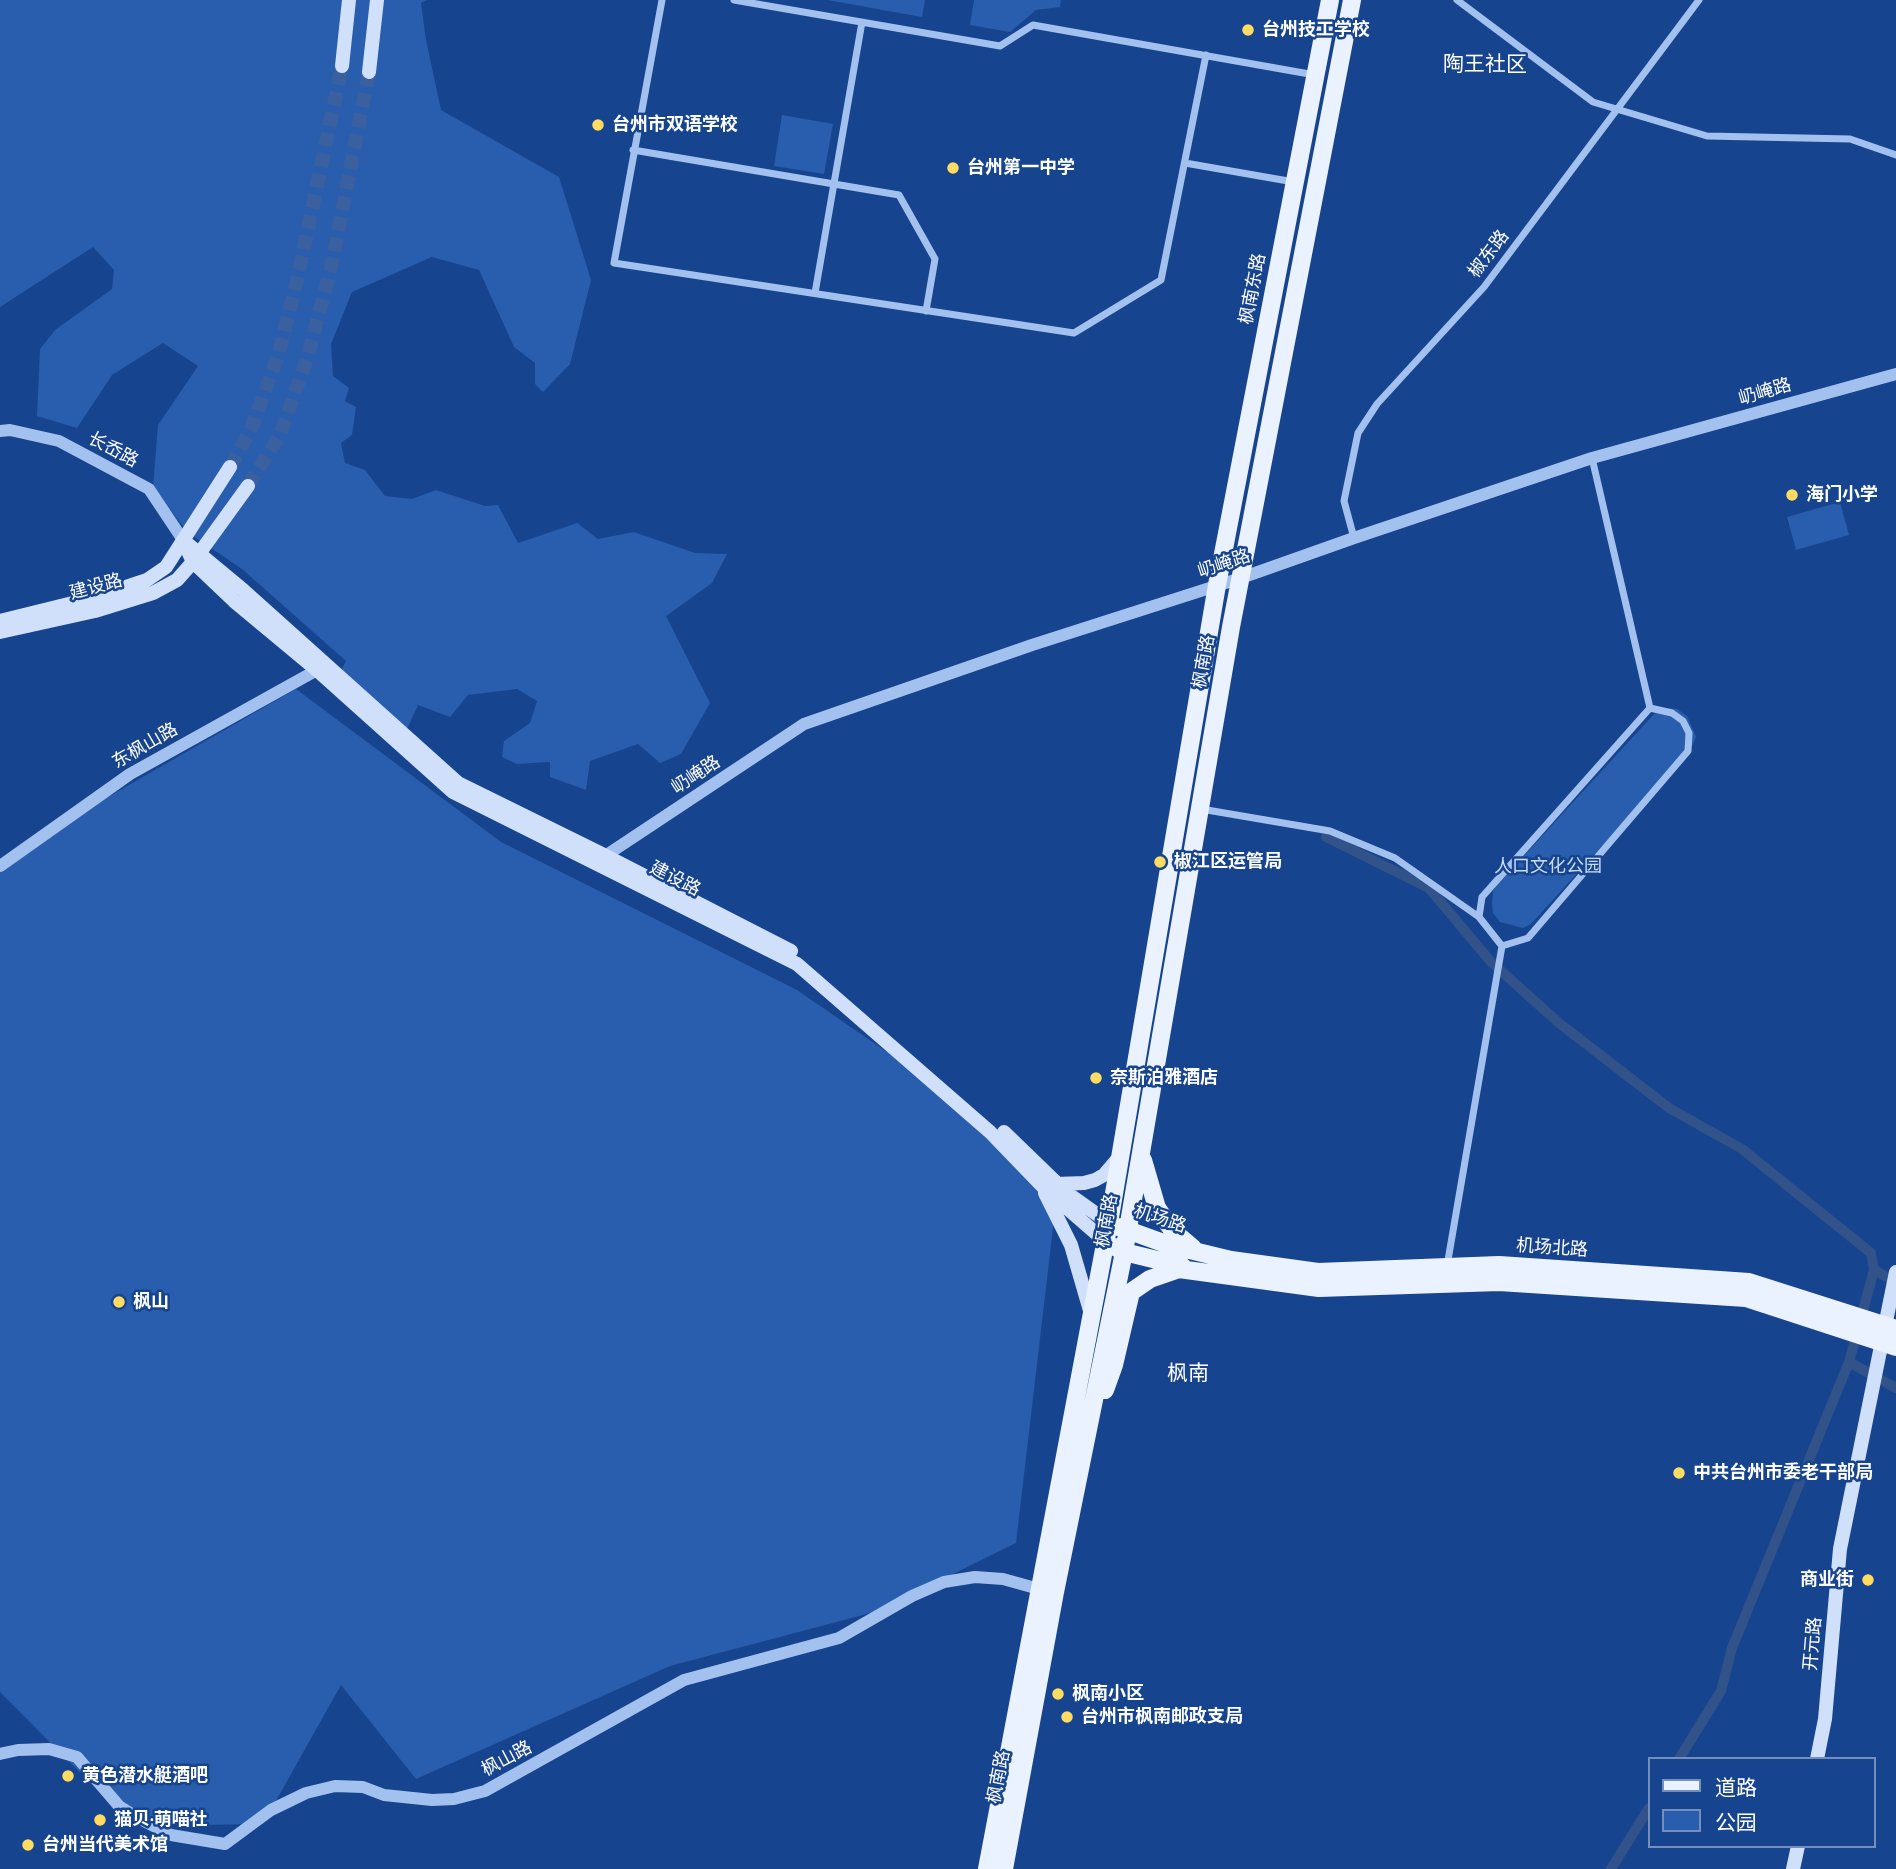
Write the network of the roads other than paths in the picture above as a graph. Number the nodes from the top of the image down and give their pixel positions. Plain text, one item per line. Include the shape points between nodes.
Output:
1 (349, 0) edge
2 (377, 0) edge
3 (662, 0) edge
4 (734, 0) edge
5 (1330, 0) edge
6 (1352, 0) edge
7 (1457, 0) edge
8 (1699, 0) edge
9 (862, 22) junction
10 (1206, 55) junction
11 (342, 66) tunnel mouth
12 (369, 72) tunnel mouth
13 (1315, 75) junction
14 (1618, 109) junction
15 (633, 150) junction
16 (1896, 155) edge
17 (1185, 163) junction
18 (1294, 182) junction
19 (832, 184) junction
20 (815, 293) junction
21 (926, 311) junction
22 (1896, 374) edge
23 (0, 432) edge
24 (1591, 458) junction
25 (230, 467) tunnel mouth
26 (248, 486) tunnel mouth
27 (1354, 538) junction
28 (183, 540) junction
29 (196, 558) junction
30 (1241, 578) junction
31 (1217, 585) junction
32 (0, 621) edge
33 (0, 632) edge
34 (317, 670) junction
35 (1650, 708) junction
36 (1200, 808) junction
37 (601, 859) junction
38 (0, 866) edge
39 (1479, 917) junction
40 (1502, 946) junction
41 (1141, 1148) junction
42 (1121, 1154) junction
43 (1039, 1183) junction
44 (1056, 1184) junction
45 (1110, 1223) junction
46 (1127, 1231) junction
47 (1106, 1242) junction
48 (1124, 1252) junction
49 (1199, 1252) junction
50 (1447, 1267) junction
51 (1202, 1272) junction
52 (1896, 1272) edge
53 (1092, 1318) junction
54 (1888, 1340) edge
55 (1091, 1414) junction
56 (1039, 1589) junction
57 (0, 1754) edge
58 (1817, 1757) edge
59 (1798, 1848) edge
60 (986, 1869) edge
61 (1004, 1869) edge
62 (1793, 1869) edge

1 - 11 main road
2 - 12 main road
3 - 15 street
4 - 9 street
5 - 13 main road, 枫南东路
6 - 30 main road, 枫南路
7 - 14 street via 1593,102
8 - 14 street, 椒东路
9 - 10 street via 1000,46 1033,25
9 - 19 street
10 - 13 street
10 - 17 street
13 - 18 main road, 枫南东路
14 - 16 street via 1707,136 1850,139
14 - 27 street, 椒东路 via 1484,287 1377,404 1358,432 1344,501
15 - 19 street
15 - 20 street via 614,263
17 - 18 street
17 - 21 street via 1161,280 1074,333
18 - 31 main road, 枫南东路
19 - 20 street
19 - 21 street via 898,195 935,259
20 - 21 street
22 - 24 street, 屷崦路
23 - 28 street, 长岙路 via 59,441 149,489
24 - 27 street, 屷崦路
24 - 35 street
25 - 28 main road, 建设路
26 - 29 main road, 建设路
27 - 30 street, 屷崦路
28 - 29 main road, 建设路
28 - 32 main road, 建设路 via 166,567 147,580
29 - 33 main road, 建设路 via 177,580 153,593
29 - 34 main road, 建设路 via 234,601
29 - 37 main road, 建设路 via 458,783
30 - 31 street, 屷崦路
30 - 36 main road, 枫南路
31 - 37 street, 屷崦路 via 804,724
31 - 42 main road, 枫南路
34 - 37 main road, 建设路 via 453,792
34 - 38 street, 东枫山路 via 130,774
35 - 39 street via 1482,898
35 - 40 street via 1684,721 1689,751 1528,938
36 - 39 street via 1330,831 1395,858
36 - 41 main road, 枫南路
37 - 43 main road, 建设路 via 797,964 990,1132
37 - 44 main road, 建设路 via 802,957 999,1127
39 - 40 street
40 - 50 street
41 - 46 main road, 枫南路
41 - 49 main road via 1157,1208 1173,1231
42 - 44 main road via 1095,1180
42 - 45 main road, 枫南路
43 - 47 main road, 建设路
43 - 53 main road via 1072,1245
44 - 45 main road, 建设路
45 - 46 main road, 机场路
45 - 47 main road, 枫南路
46 - 48 main road, 枫南路
46 - 49 main road, 机场路
47 - 48 main road, 建设路
47 - 53 main road, 枫南路
48 - 51 main road
48 - 55 main road, 枫南路
49 - 50 main road, 机场北路 via 1318,1272
50 - 54 main road, 机场北路 via 1499,1265 1749,1282
51 - 54 main road, 机场北路 via 1319,1287 1499,1282 1746,1298
51 - 55 main road via 1168,1272 1130,1293 1114,1365
52 - 54 main road, 开元路
53 - 56 main road, 枫南路
54 - 58 main road, 开元路 via 1871,1396 1840,1549
55 - 61 main road, 枫南路
56 - 57 street, 枫山路 via 1003,1579 944,1582 839,1638 684,1680 485,1791 432,1800 335,1786 306,1793 271,1810 225,1844 171,1835 138,1818 119,1805 77,1757 49,1749
56 - 60 main road, 枫南路
59 - 62 main road

